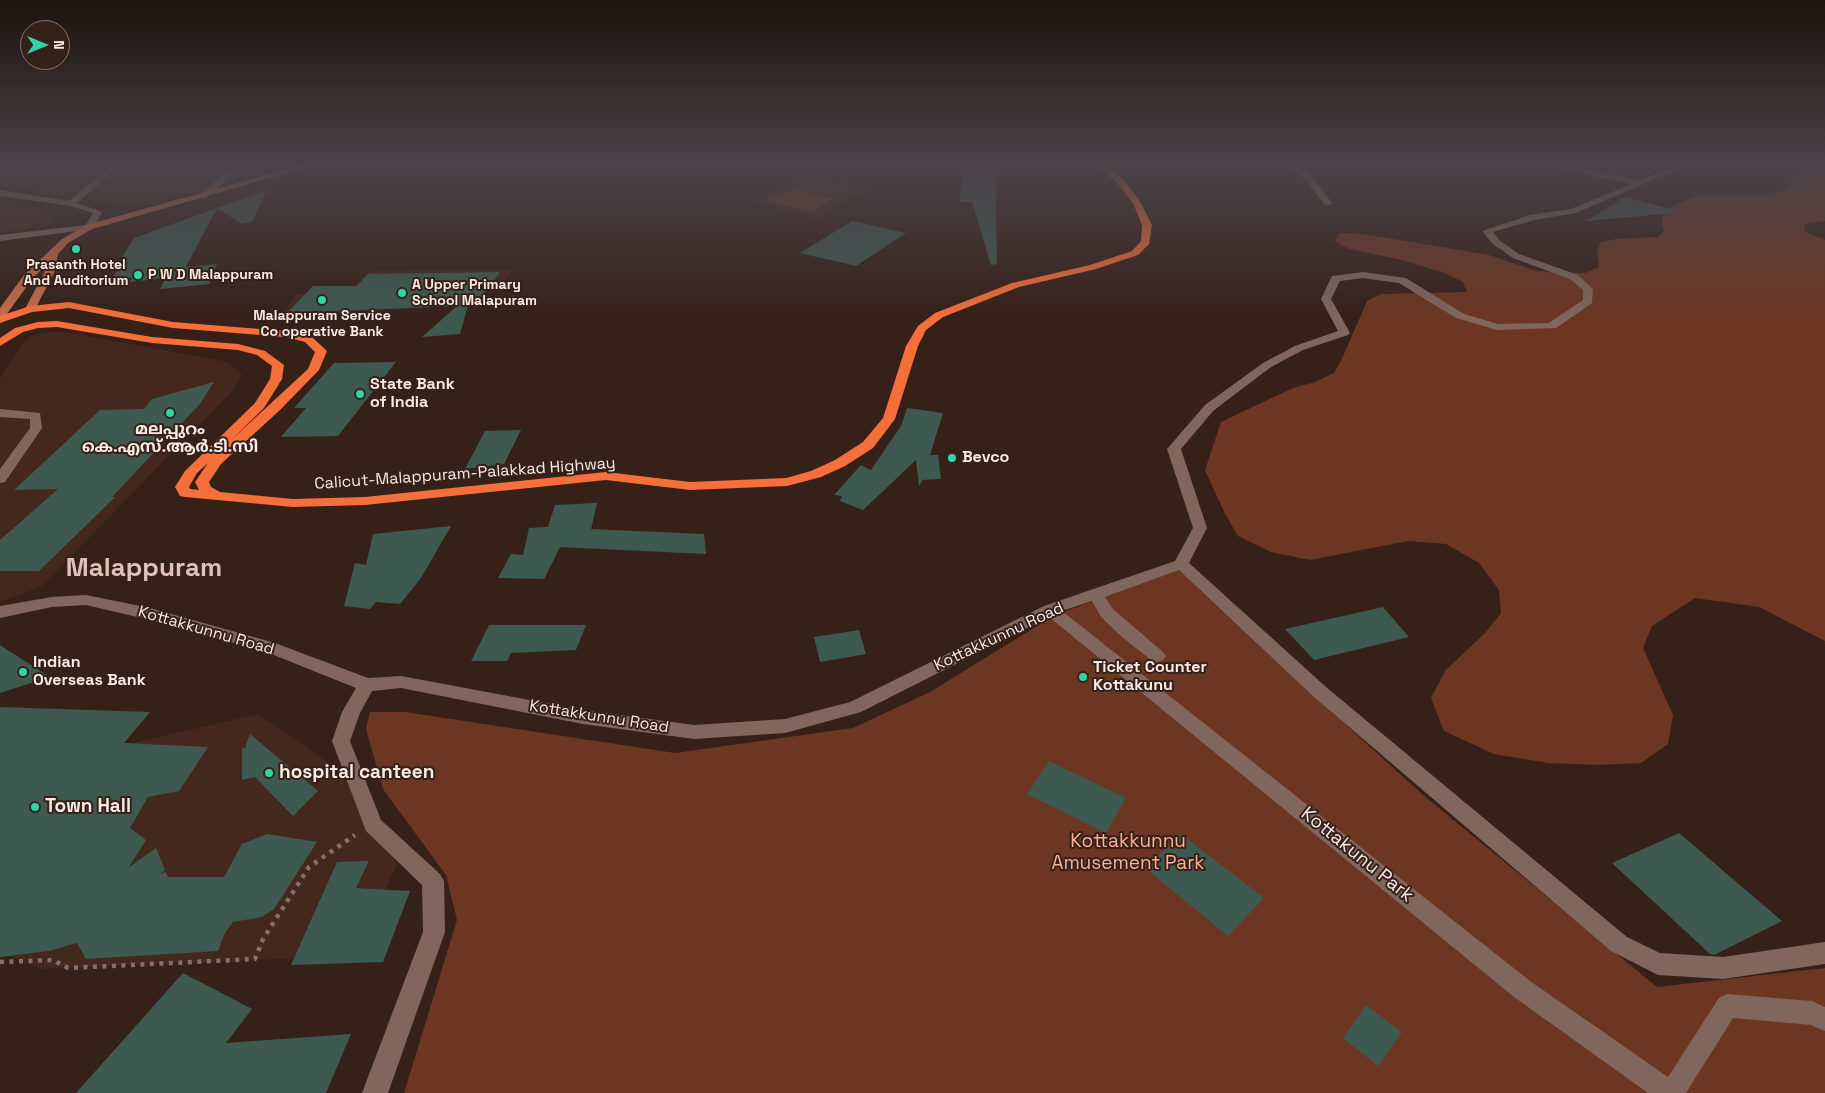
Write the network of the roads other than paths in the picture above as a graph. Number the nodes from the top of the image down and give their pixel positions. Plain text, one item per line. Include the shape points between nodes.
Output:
1 (96, 216) edge
2 (129, 216) edge
3 (1143, 216) edge
4 (1540, 216) edge
5 (89, 227) junction
6 (0, 238) edge
7 (53, 254) junction
8 (30, 308) junction
9 (0, 318) edge
10 (0, 343) edge
11 (0, 413) edge
12 (0, 479) edge
13 (218, 497) junction
14 (1181, 564) junction
15 (1096, 594) junction
16 (1050, 610) junction
17 (0, 612) edge
18 (1156, 656) dead end
19 (367, 685) junction
20 (1825, 953) edge
21 (1825, 1019) edge
22 (375, 1093) edge
23 (1670, 1093) edge

1 - 5 street
2 - 5 main road
3 - 13 highway, Calicut-Malappuram-Palakkad Highway via 1147,225 1146,242 1135,253 1093,267 1016,285 939,315 922,328 912,346 889,419 868,445 816,474 787,482 717,486 606,476 356,501 293,503
4 - 14 street via 1486,231 1516,256 1574,277 1588,289 1588,301 1552,326 1497,327 1460,316 1402,280 1363,275 1336,278 1326,299 1344,333 1299,348 1267,365 1209,408 1174,449 1200,528
5 - 6 street
5 - 7 main road via 65,241
7 - 8 main road via 49,273
7 - 9 main road via 28,278
8 - 9 highway
8 - 13 highway via 69,305 173,325 284,334 309,340 321,351 313,370 216,461 202,482 205,489
10 - 13 highway, Calicut-Malappuram-Palakkad Highway via 19,330 56,324 152,340 238,347 261,353 278,365 276,379 260,406 192,471 182,487 185,493
11 - 12 street via 36,416 36,428
14 - 15 street, Kottakkunnu Road
14 - 20 street via 1320,692 1619,944 1658,964 1723,968
15 - 16 street, Kottakkunnu Road
15 - 18 street via 1114,620
16 - 19 street, Kottakkunnu Road via 855,707 785,726 694,732 583,717 401,682
16 - 23 street, Kottakunu Park via 1522,989
17 - 19 street, Kottakkunnu Road via 52,602 86,600 269,647
19 - 22 street via 351,712 341,741 373,825 433,881 434,924 434,932
21 - 23 street via 1812,1013 1727,1006

